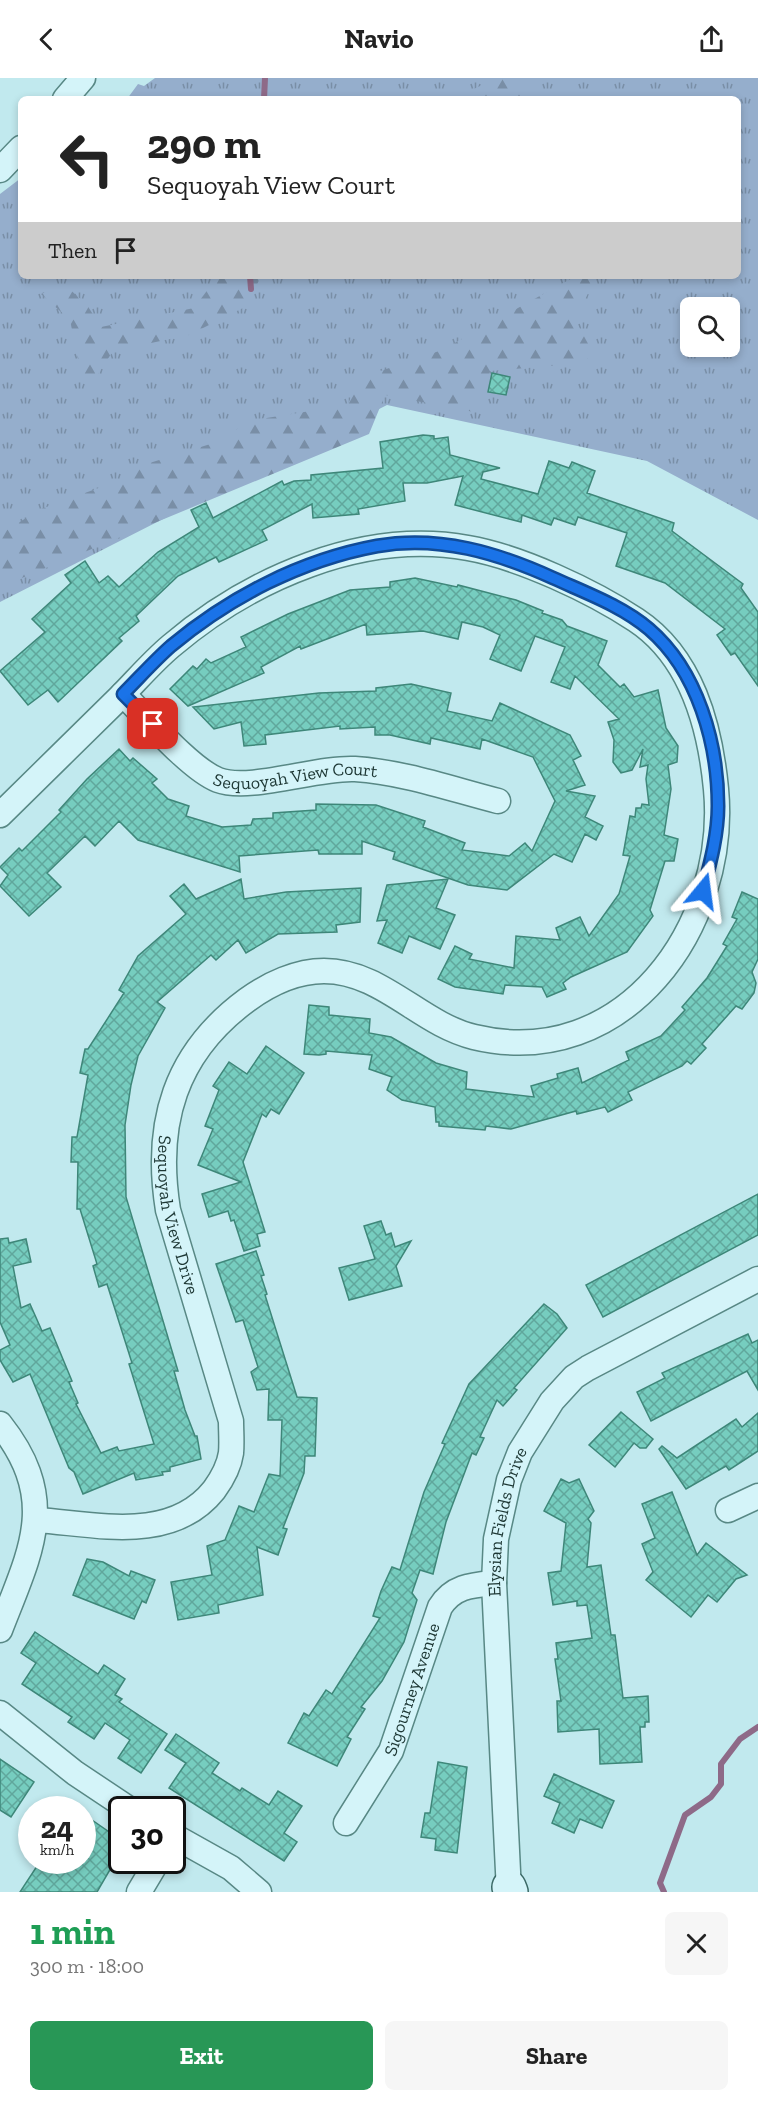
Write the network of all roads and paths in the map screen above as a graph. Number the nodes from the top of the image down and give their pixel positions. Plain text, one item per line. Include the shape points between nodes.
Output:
1 (83, 78) edge
2 (68, 96) edge
3 (18, 151) edge
4 (0, 170) edge
5 (123, 694) junction
6 (498, 801) dead end
7 (0, 815) edge
8 (758, 1279) edge
9 (0, 1424) edge
10 (758, 1496) edge
11 (728, 1510) dead end
12 (37, 1520) junction
13 (494, 1583) junction
14 (0, 1630) edge
15 (0, 1713) edge
16 (110, 1796) edge
17 (346, 1823) dead end
18 (186, 1843) edge
19 (150, 1874) edge
20 (509, 1891) edge
21 (139, 1892) edge
22 (260, 1892) edge

1 - 2 street
3 - 4 street
5 - 6 street, Sequoyah View Court via 198,767 219,780 249,782 353,769 387,772
5 - 7 street, Sequoyah View Drive
5 - 12 street, Sequoyah View Drive via 170,647 221,609 269,582 328,558 379,546 426,543 469,548 515,560 613,605 649,628 675,656 698,700 713,750 718,807 712,859 699,907 680,945 659,976 631,1004 597,1026 558,1039 473,1037 438,1023 388,990 357,976 324,971 293,976 259,991 221,1019 195,1051 174,1092 164,1133 162,1175 168,1210 231,1421 231,1453 223,1478 190,1512 169,1522 144,1527
8 - 13 street, Elysian Fields Drive via 588,1368 552,1401 520,1452 509,1480 496,1539
9 - 12 street via 26,1466
10 - 11 street
12 - 14 street via 29,1557
13 - 17 street, Sigourney Avenue via 455,1590 440,1606 391,1751
13 - 20 street, Elysian Fields Drive
15 - 16 street
18 - 22 street via 231,1868
19 - 21 street

